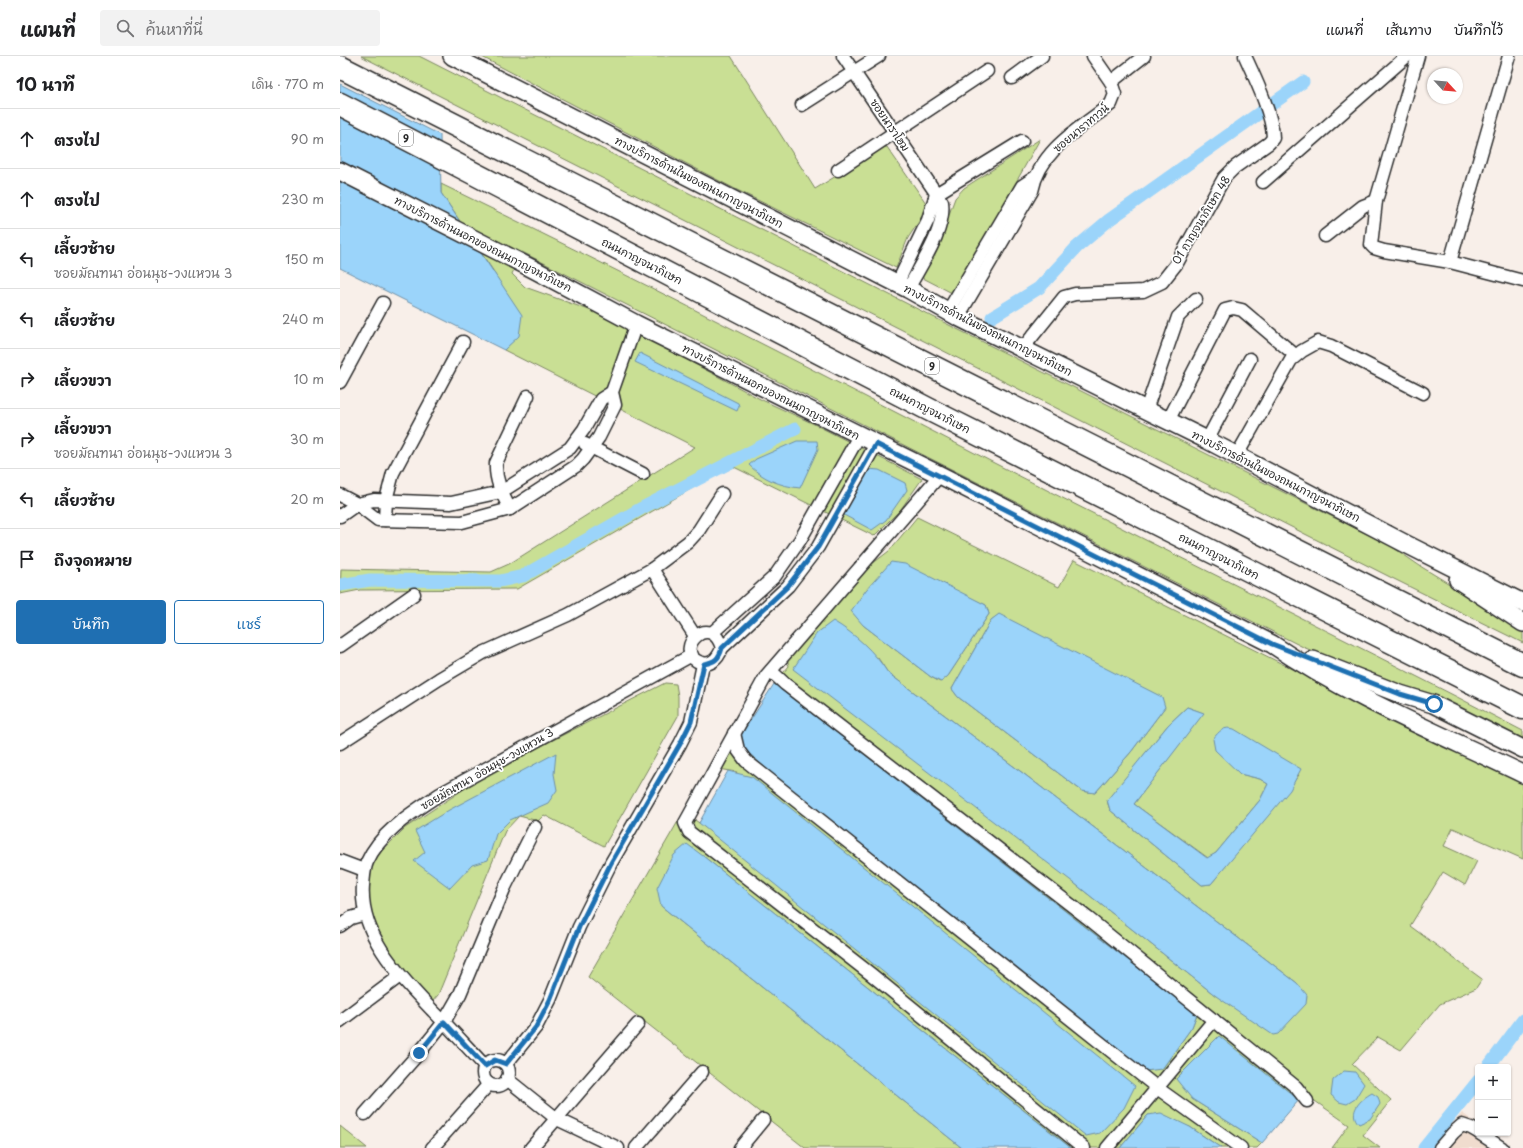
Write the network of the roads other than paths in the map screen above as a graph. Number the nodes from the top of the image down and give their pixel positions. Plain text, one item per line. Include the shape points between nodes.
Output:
1 (452, 56) edge
2 (844, 56) edge
3 (879, 56) edge
4 (1042, 56) edge
5 (1093, 56) edge
6 (1144, 56) edge
7 (1245, 56) edge
8 (1407, 56) edge
9 (1418, 56) edge
10 (1509, 56) edge
11 (340, 67) edge
12 (854, 72) junction
13 (987, 72) dead end
14 (1012, 78) dead end
15 (1111, 82) junction
16 (340, 104) edge
17 (802, 105) dead end
18 (895, 133) junction
19 (1022, 141) dead end
20 (838, 170) dead end
21 (340, 171) edge
22 (1263, 182) dead end
23 (936, 194) junction
24 (1376, 201) junction
25 (1325, 236) dead end
26 (1450, 262) junction
27 (1523, 281) edge
28 (902, 287) junction
29 (1196, 299) dead end
30 (383, 303) dead end
31 (953, 314) junction
32 (636, 324) junction
33 (463, 342) dead end
34 (1023, 348) junction
35 (1296, 355) junction
36 (1250, 359) dead end
37 (340, 382) edge
38 (612, 392) junction
39 (1422, 393) dead end
40 (528, 396) dead end
41 (1146, 410) junction
42 (1168, 421) junction
43 (859, 436) junction
44 (577, 440) junction
45 (1207, 440) junction
46 (876, 444) junction
47 (591, 448) junction
48 (1237, 455) junction
49 (643, 474) dead end
50 (940, 475) junction
51 (501, 492) junction
52 (722, 494) dead end
53 (340, 495) edge
54 (386, 500) junction
55 (357, 504) junction
56 (510, 509) junction
57 (340, 516) edge
58 (385, 520) junction
59 (1406, 544) junction
60 (652, 569) junction
61 (414, 594) dead end
62 (1523, 603) edge
63 (1523, 623) edge
64 (712, 633) junction
65 (695, 636) junction
66 (1272, 644) junction
67 (340, 646) edge
68 (722, 648) junction
69 (692, 655) junction
70 (704, 664) junction
71 (1523, 665) edge
72 (771, 671) junction
73 (1434, 704) junction
74 (1523, 708) edge
75 (1424, 727) junction
76 (734, 733) junction
77 (340, 743) edge
78 (1523, 749) edge
79 (1523, 774) edge
80 (535, 827) dead end
81 (340, 861) edge
82 (364, 870) junction
83 (365, 914) junction
84 (340, 926) edge
85 (400, 976) junction
86 (1214, 1020) junction
87 (340, 1021) edge
88 (444, 1022) junction
89 (638, 1024) dead end
90 (506, 1064) junction
91 (485, 1066) junction
92 (702, 1072) dead end
93 (507, 1079) junction
94 (490, 1084) junction
95 (1157, 1088) junction
96 (1307, 1101) dead end
97 (365, 1114) dead end
98 (556, 1118) junction
99 (763, 1120) dead end
100 (1475, 1131) edge
101 (1483, 1136) edge
102 (432, 1148) edge
103 (531, 1148) edge
104 (618, 1148) edge
105 (636, 1148) edge
106 (740, 1148) edge
107 (1084, 1148) edge
108 (1107, 1148) edge
109 (1241, 1148) edge
110 (1440, 1148) edge
111 (1502, 1148) edge

1 - 28 main road, ทางบริการด้านในของถนนกาญจนาภิเษก
2 - 12 street, ซอยนาราโฮม
3 - 12 street
4 - 14 street
5 - 15 street
6 - 15 street
7 - 34 street, 01 กาญจนาภิเษก 48 via 1260,91 1273,138 1224,178 1177,264 1162,282 1143,291 1075,294 1064,298
8 - 22 street
9 - 24 street
10 - 26 street
11 - 71 highway, 9
12 - 17 street
12 - 18 street, ซอยนาราโฮม
13 - 18 street
15 - 31 street, ซอยนาราทาวน์ via 1115,94 1111,104 1056,146 1034,178 1022,186
16 - 74 highway, ถนนกาญจนาภิเษก / 9 via 928,409
18 - 20 street
18 - 23 street, ซอยนาราโฮม
19 - 23 street
21 - 32 main road, ทางบริการด้านนอกของถนนกาญจนาภิเษก
23 - 28 street
24 - 25 street via 1363,206
24 - 26 street via 1370,239 1374,248
26 - 27 street
28 - 31 main road, ทางบริการด้านในของถนนกาญจนาภิเษก
29 - 41 street via 1178,317
30 - 37 street
31 - 34 main road, ทางบริการด้านในของถนนกาญจนาภิเษก
32 - 38 street
32 - 43 main road, ทางบริการด้านนอกของถนนกาญจนาภิเษก
33 - 54 street via 393,473
34 - 41 main road, ทางบริการด้านในของถนนกาญจนาภิเษก
35 - 39 street via 1318,342 1331,346
35 - 42 street via 1242,310 1225,310
35 - 48 street via 1274,386
36 - 45 street
38 - 44 street via 601,399
38 - 47 street via 615,405
40 - 51 street via 496,463
41 - 42 main road, ทางบริการด้านในของถนนกาญจนาภิเษก
42 - 45 main road, ทางบริการด้านในของถนนกาญจนาภิเษก
43 - 46 main road, ทางบริการด้านนอกของถนนกาญจนาภิเษก
43 - 64 street via 800,540 775,576
44 - 47 street
44 - 51 street via 564,453
45 - 48 main road, ทางบริการด้านในของถนนกาญจนาภิเษก
46 - 50 main road, ทางบริการด้านนอกของถนนกาญจนาภิเษก
46 - 68 street via 818,547 788,586
47 - 49 street
47 - 56 street via 576,466
48 - 59 main road, ทางบริการด้านในของถนนกาญจนาภิเษก
50 - 66 main road, ทางบริการด้านนอกของถนนกาญจนาภิเษก
50 - 72 street
51 - 54 street via 451,503
51 - 56 street
52 - 60 street via 699,530 688,542
53 - 55 street
54 - 55 street
54 - 58 street
55 - 57 street
55 - 58 street via 375,519
56 - 58 street via 462,522
59 - 62 main road, ทางบริการด้านในของถนนกาญจนาภิเษก
59 - 63 main road
60 - 65 street
60 - 77 street via 568,615 483,653
61 - 67 street
64 - 65 street via 703,632
64 - 68 street via 719,639
65 - 69 street via 690,643
66 - 73 main road via 1400,694
66 - 75 main road, ทางบริการด้านนอกของถนนกาญจนาภิเษก via 1354,693
68 - 70 street via 719,657 712,663
69 - 70 street via 695,660
69 - 82 street, ซอยมัณฑนา อ่อนนุช-วงแหวน 3 via 440,794 400,821 368,860
70 - 90 street via 691,722 611,863 579,927 550,1000 536,1027
72 - 76 street
72 - 86 street
73 - 75 main road via 1423,704 1419,707 1416,714
73 - 78 main road
75 - 79 main road, ทางบริการด้านนอกของถนนกาญจนาภิเษก
76 - 95 street via 738,750 746,761
76 - 107 street via 684,823 689,832 872,975
80 - 88 street via 504,889 460,994
81 - 82 street
82 - 83 street, ซอยมัณฑนา อ่อนนุช-วงแหวน 3
83 - 84 street via 351,918
83 - 85 street, ซอยมัณฑนา อ่อนนุช-วงแหวน 3 via 378,945
85 - 87 street
85 - 88 street, ซอยมัณฑนา อ่อนนุช-วงแหวน 3
86 - 95 street
86 - 96 street via 1296,1087
88 - 91 street, ซอยมัณฑนา อ่อนนุช-วงแหวน 3
88 - 97 street
89 - 98 street
90 - 91 street via 495,1060
90 - 93 street via 509,1073
91 - 94 street via 484,1078
92 - 105 street
93 - 94 street via 499,1085
93 - 98 street
94 - 102 street
95 - 108 street
95 - 109 street
98 - 103 street
98 - 104 street
99 - 106 street
100 - 110 street via 1462,1125
101 - 111 street

